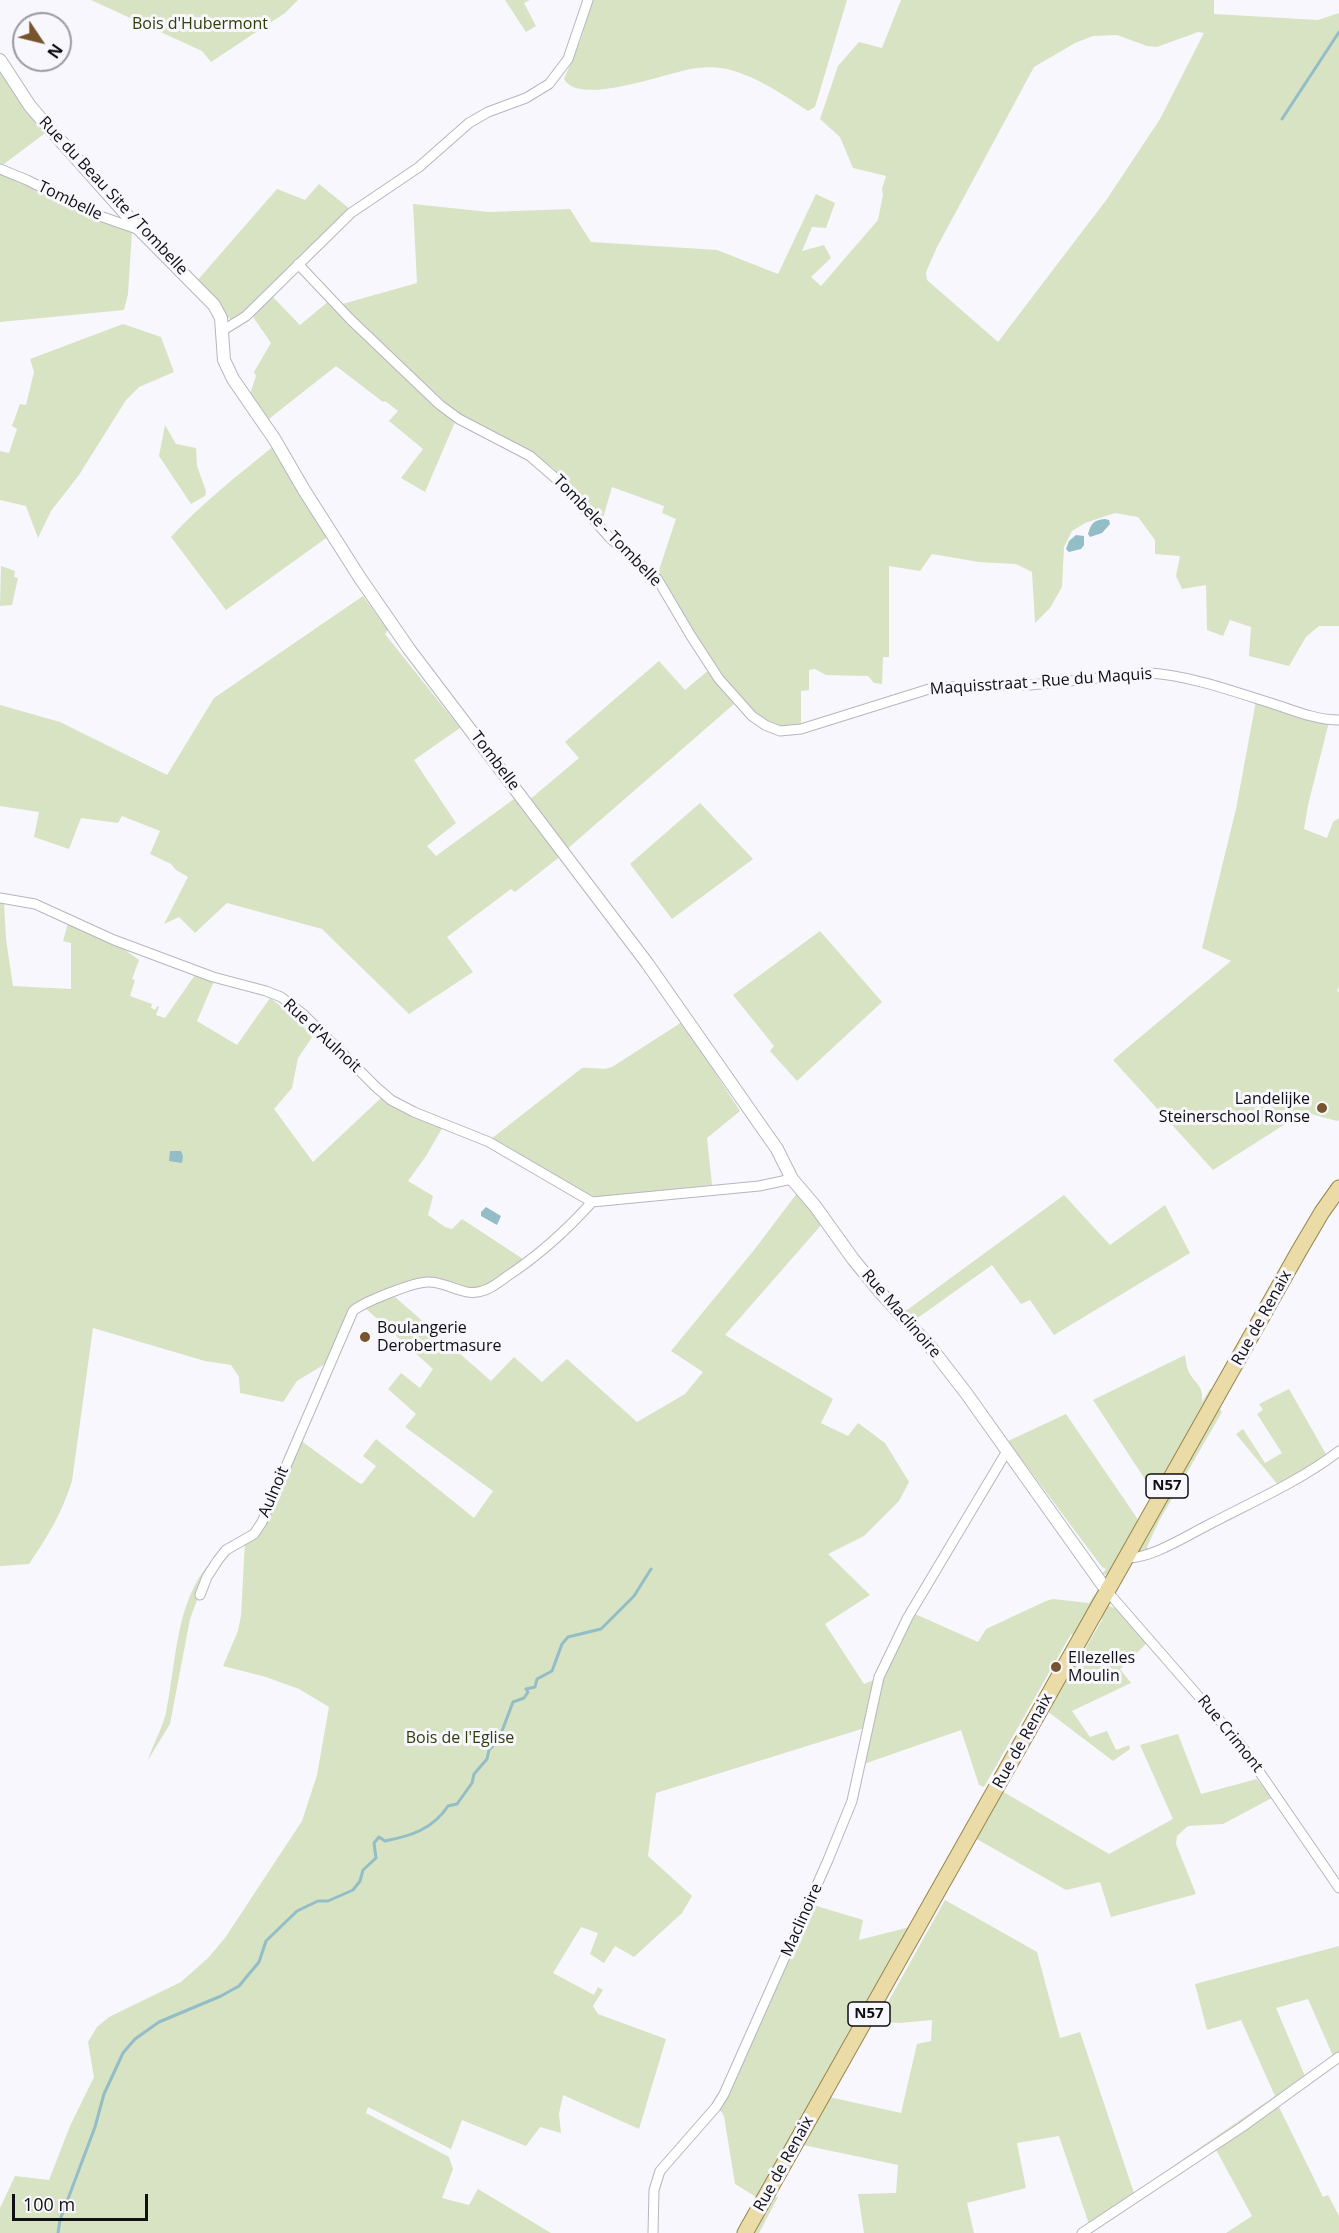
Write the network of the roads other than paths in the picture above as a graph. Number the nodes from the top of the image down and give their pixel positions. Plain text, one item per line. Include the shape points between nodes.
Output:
1 (588, 0) edge
2 (0, 60) edge
3 (0, 169) edge
4 (140, 231) junction
5 (298, 264) junction
6 (222, 331) junction
7 (1339, 720) edge
8 (780, 731) joint
9 (0, 898) edge
10 (792, 1179) junction
11 (1339, 1188) edge
12 (592, 1202) junction
13 (1007, 1451) junction
14 (1339, 1451) edge
15 (1126, 1558) junction
16 (1107, 1591) junction
17 (200, 1595) dead end
18 (1339, 1888) edge
19 (1339, 2056) edge
20 (653, 2233) edge
21 (746, 2233) edge
22 (1082, 2233) edge

1 - 5 street via 568,59 549,84 526,99 469,123 419,167 351,213
2 - 4 street, Rue du Beau Site / Tombelle via 30,106
3 - 4 street, Tombelle
4 - 6 street, Rue du Beau Site / Tombelle via 214,305
5 - 6 street via 246,316
5 - 8 street, Tombele - Tombelle via 440,405 465,423 530,456 561,483 610,538 658,580 728,690 759,721
6 - 10 street, Tombelle via 224,360 232,380 275,440 372,596 653,972 777,1149
7 - 8 street, Maquisstraat - Rue du Maquis via 1316,718 1208,685 1149,673 1030,685 929,689 828,722
9 - 12 street, Rue d'Aulnoit via 35,904 114,940 213,977 281,997 391,1100 500,1148
10 - 12 street
10 - 13 street, Rue Maclinoire via 870,1281 944,1365
11 - 15 main road, Rue de Renaix / N57
12 - 17 street, Aulnoit via 540,1254 489,1288 475,1293 418,1283 357,1307 262,1522 254,1534 226,1550
13 - 16 street, Rue Maclinoire
13 - 20 street, Maclinoire via 908,1617 879,1677 852,1801 718,2104 660,2171 653,2198
14 - 15 street via 1291,1482 1174,1542 1136,1558
15 - 16 main road, Rue de Renaix / N57
16 - 18 street, Rue Crimont via 1241,1745
16 - 21 main road, Rue de Renaix / N57
19 - 22 street via 1242,2127

